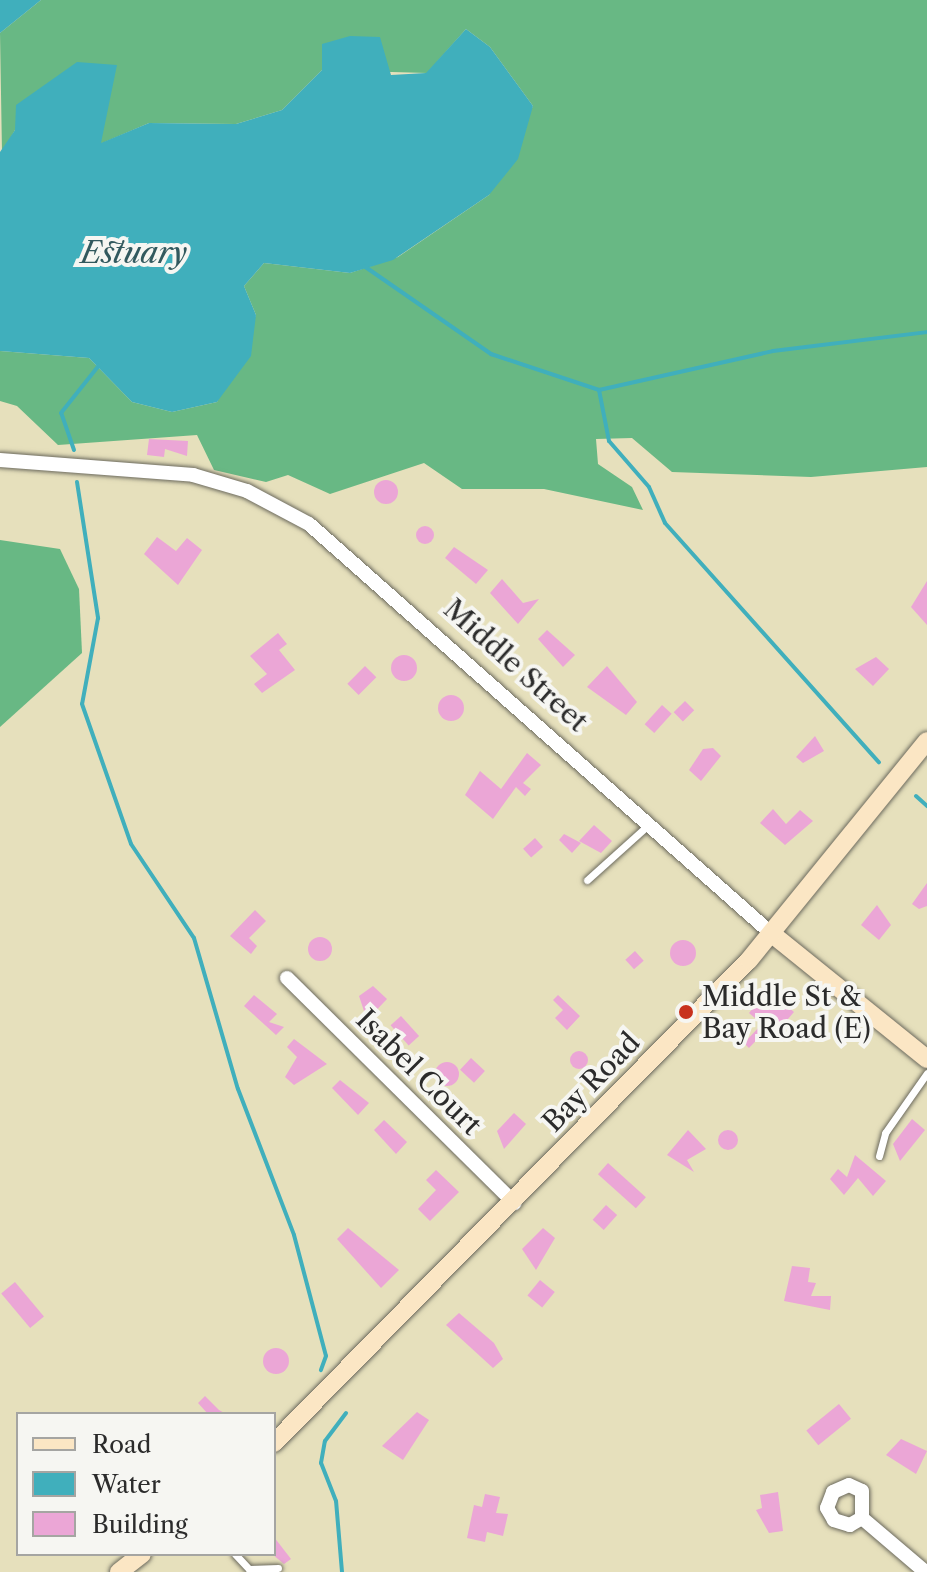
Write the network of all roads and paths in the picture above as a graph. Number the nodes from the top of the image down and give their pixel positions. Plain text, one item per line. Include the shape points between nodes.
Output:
1 (0, 460) edge
2 (927, 741) edge
3 (649, 823) junction
4 (587, 880) dead end
5 (772, 934) junction
6 (287, 978) dead end
7 (927, 1059) edge
8 (927, 1073) edge
9 (879, 1156) dead end
10 (514, 1203) junction
11 (276, 1441) edge
12 (862, 1518) dead end
13 (139, 1556) edge
14 (237, 1556) edge
15 (278, 1568) dead end
16 (924, 1569) edge
17 (119, 1572) edge

1 - 3 street, Middle Street via 193,475 296,517 376,576
2 - 5 main road, Bay Road
3 - 4 lane
3 - 5 street, Middle Street
5 - 7 main road, Middle Street
5 - 10 main road, Bay Road
6 - 10 street, Isabel Court
8 - 9 lane via 885,1133
10 - 11 main road, Bay Road
12 - 16 street
13 - 17 main road
14 - 15 lane via 249,1569

